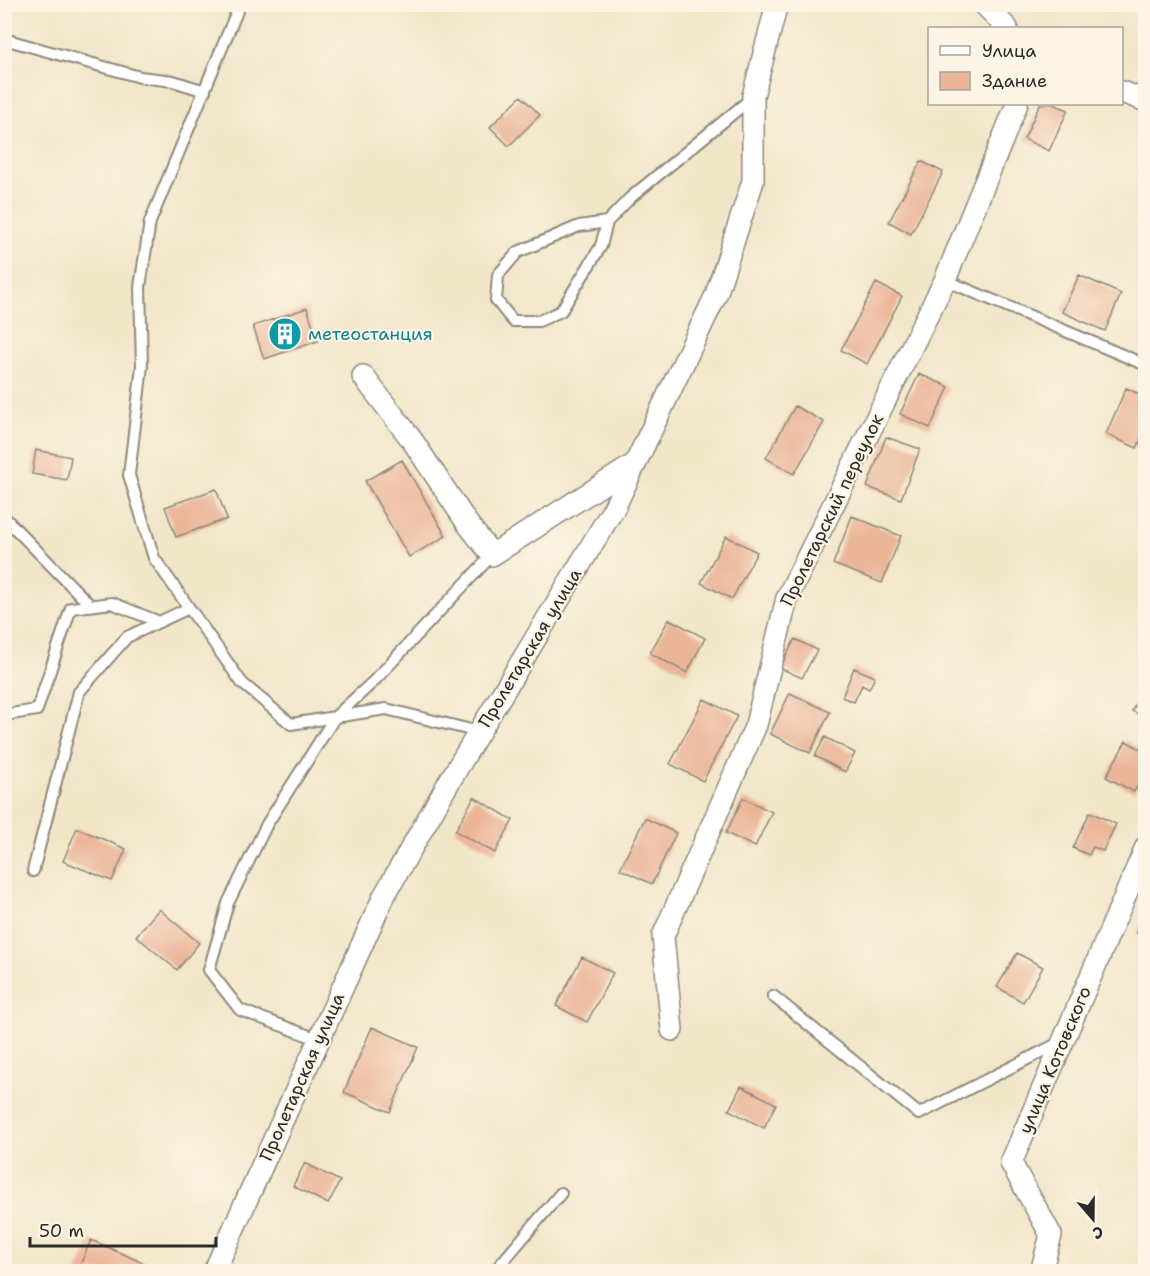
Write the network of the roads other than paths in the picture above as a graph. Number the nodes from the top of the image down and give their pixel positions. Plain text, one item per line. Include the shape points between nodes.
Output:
1 (240, 4) edge
2 (777, 4) edge
3 (984, 4) edge
4 (1006, 27) edge
5 (4, 39) edge
6 (205, 91) junction
7 (1123, 92) edge
8 (753, 96) junction
9 (1146, 101) edge
10 (1017, 105) edge
11 (607, 222) junction
12 (945, 280) junction
13 (1146, 364) edge
14 (363, 376) dead end
15 (636, 462) junction
16 (4, 517) edge
17 (492, 555) junction
18 (90, 605) junction
19 (189, 608) junction
20 (159, 622) junction
21 (4, 715) edge
22 (335, 717) junction
23 (479, 732) junction
24 (1146, 847) edge
25 (33, 871) dead end
26 (773, 996) dead end
27 (672, 1030) dead end
28 (320, 1040) junction
29 (1064, 1040) junction
30 (561, 1193) dead end
31 (214, 1272) edge
32 (494, 1272) edge
33 (1041, 1272) edge

1 - 6 lane
2 - 8 street, Пролетарская улица
3 - 4 street
5 - 6 lane
6 - 19 lane via 150,222 140,287 142,366 129,475 154,558
7 - 9 street
8 - 11 lane via 630,198
8 - 15 street, Пролетарская улица via 753,181 716,295
10 - 12 street, Пролетарский переулок
11 - 11 lane via 601,246 561,311 539,321 513,321 496,300 498,275 518,252 579,226
12 - 13 lane
12 - 27 street, Пролетарский переулок via 787,598 756,724 663,936
14 - 17 street
15 - 17 street
15 - 23 street, Пролетарская улица via 614,508
16 - 18 lane
17 - 22 lane via 375,681
18 - 20 lane via 112,603
18 - 21 lane via 71,608 37,710
19 - 20 lane
19 - 22 lane via 242,683 291,724
20 - 25 lane via 127,637 79,692
22 - 23 lane via 386,709
22 - 28 lane via 267,824 228,903 209,970 240,1010
23 - 28 street, Пролетарская улица via 384,896
24 - 29 street, улица Котовского
26 - 29 lane via 919,1114
28 - 31 street, Пролетарская улица
29 - 33 street, улица Котовского via 1011,1163 1051,1235
30 - 32 lane

